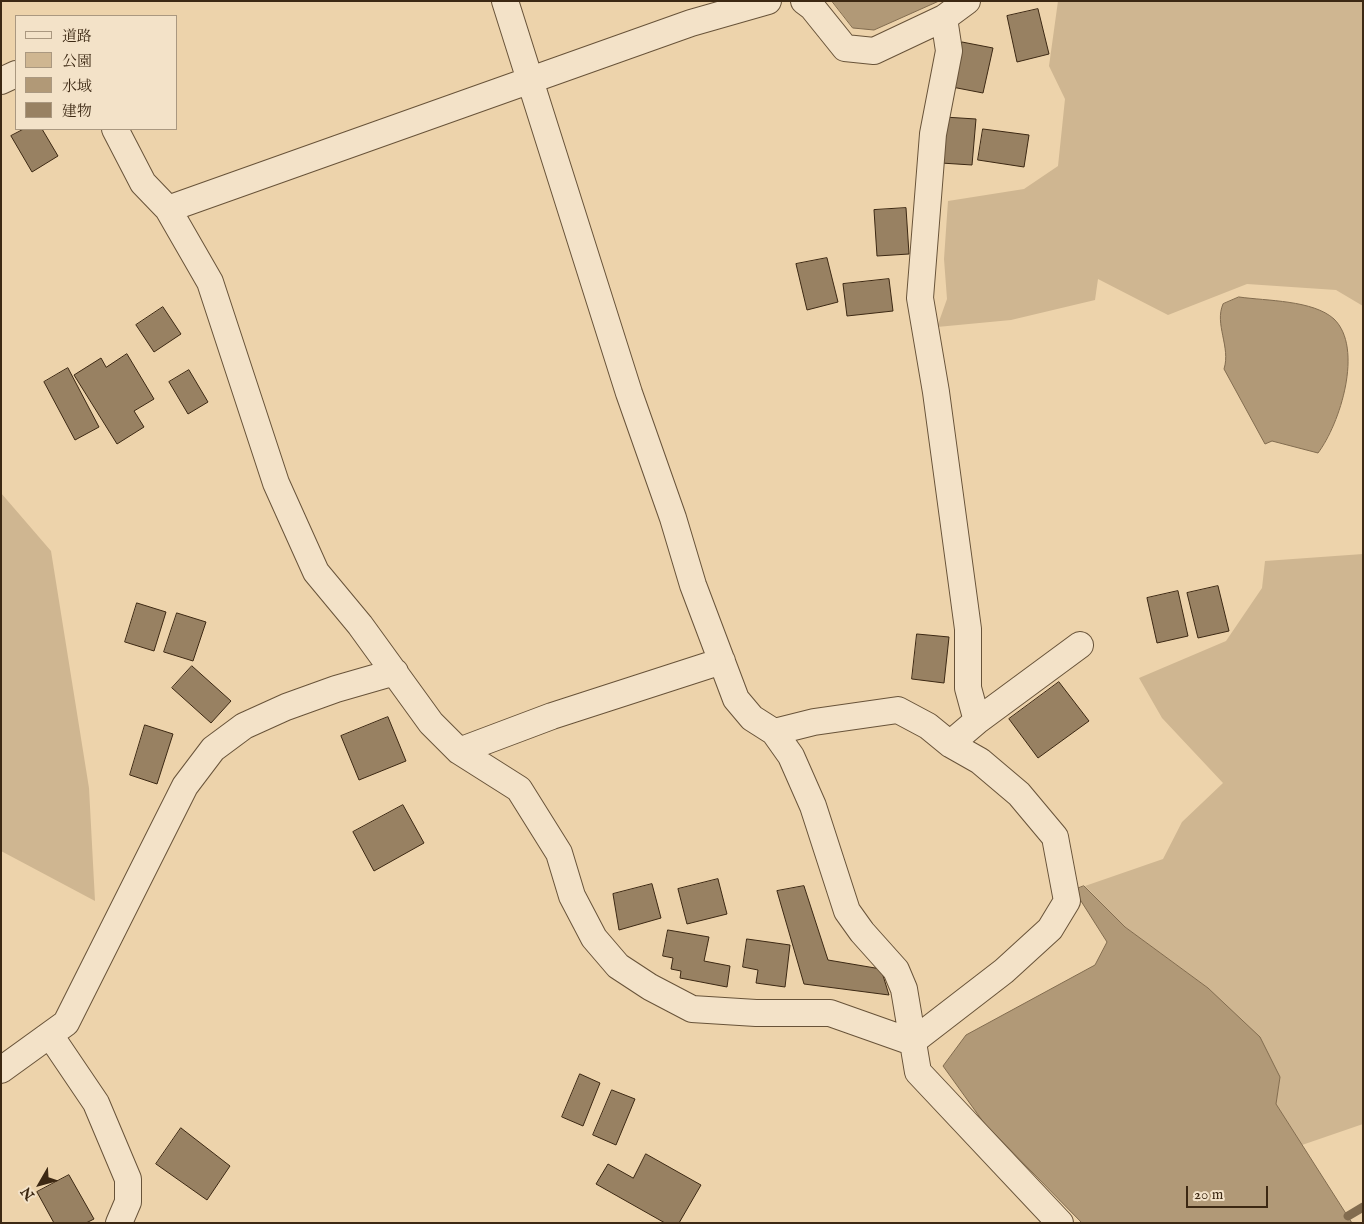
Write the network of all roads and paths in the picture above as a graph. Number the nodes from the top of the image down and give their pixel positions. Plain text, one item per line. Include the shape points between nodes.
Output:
1 (505, 1) edge
2 (768, 1) edge
3 (804, 1) edge
4 (967, 1) edge
5 (944, 18) junction
6 (15, 75) edge
7 (530, 79) junction
8 (1, 82) edge
9 (116, 130) edge
10 (168, 209) junction
11 (1080, 645) dead end
12 (722, 661) junction
13 (395, 672) junction
14 (977, 721) junction
15 (774, 732) junction
16 (950, 744) junction
17 (459, 751) junction
18 (50, 1035) junction
19 (912, 1042) junction
20 (1, 1070) edge
21 (119, 1223) edge
22 (1060, 1223) edge

1 - 7 street
2 - 7 street via 691,23
3 - 5 street via 846,48 874,51
4 - 5 street
5 - 14 street via 949,51 933,134 920,298 968,629 968,688
6 - 8 street
7 - 10 street
7 - 12 street via 629,393
9 - 10 street via 142,183
10 - 13 street via 210,282 276,483 316,572
11 - 14 street
12 - 15 street via 736,699 752,718
12 - 17 street via 552,716
13 - 17 street via 430,723
13 - 18 street via 286,707 244,726 213,749 185,786 66,1023
14 - 16 street
15 - 16 street via 814,722 898,710 928,726
15 - 19 street via 791,756 813,806 847,911 896,970 904,989
16 - 19 street via 980,761 1019,794 1055,837 1067,901 1050,929 1004,971
17 - 19 street via 519,789 559,853 572,896 594,938 618,966 650,987 692,1009 830,1013
18 - 20 street
18 - 21 street via 96,1103 128,1180 128,1202
19 - 22 street via 918,1072

